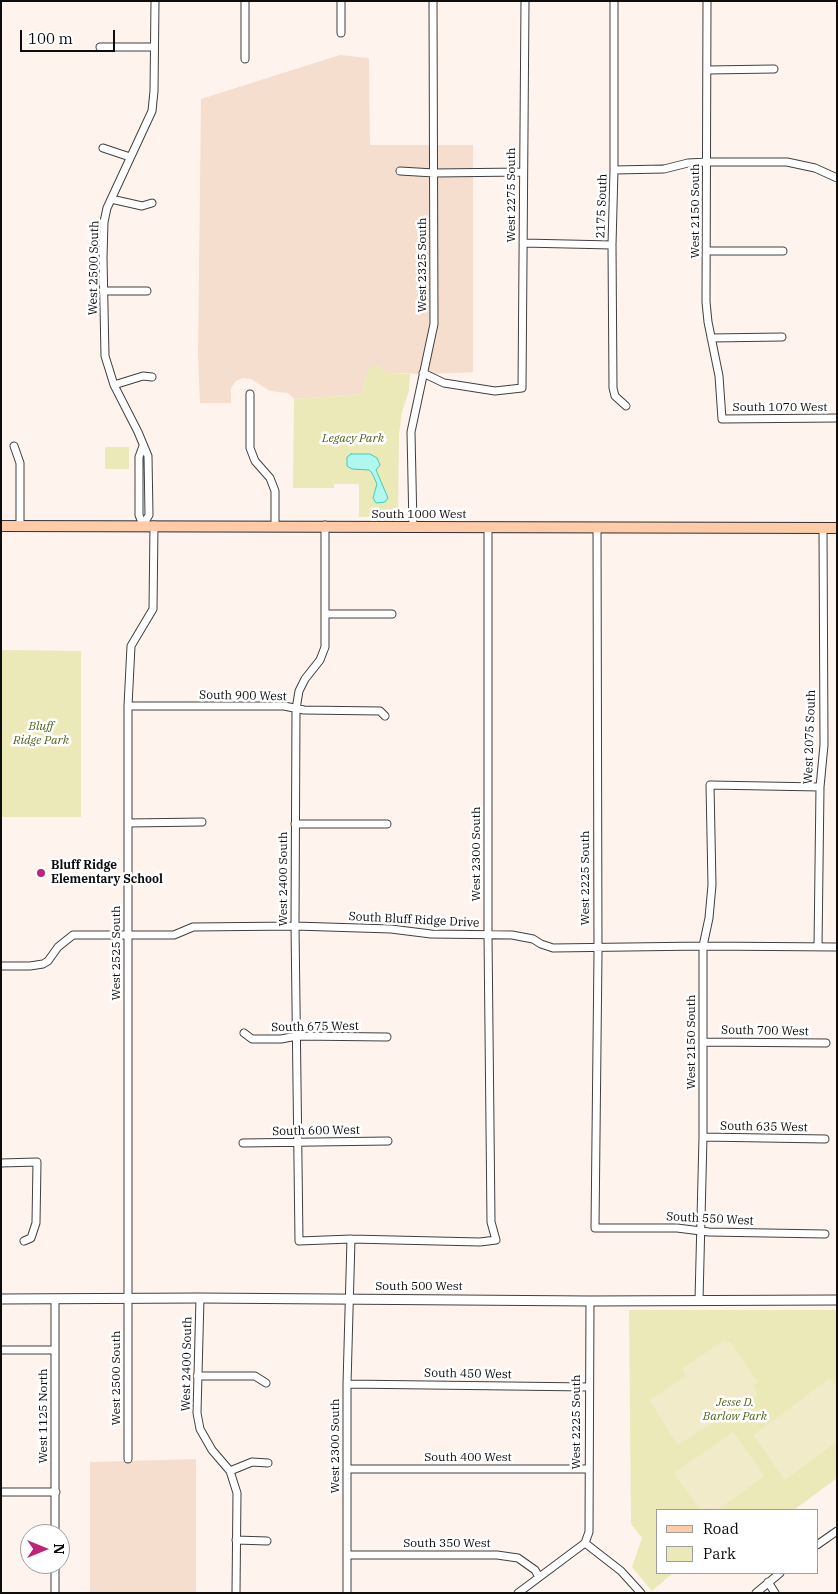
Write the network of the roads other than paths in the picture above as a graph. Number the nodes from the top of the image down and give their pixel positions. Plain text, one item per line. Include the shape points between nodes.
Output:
1 (155, 1) edge
2 (245, 1) edge
3 (341, 1) edge
4 (433, 1) edge
5 (525, 1) edge
6 (614, 1) edge
7 (707, 1) edge
8 (341, 33) dead end
9 (100, 47) dead end
10 (153, 47) junction
11 (245, 59) dead end
12 (774, 69) dead end
13 (708, 70) junction
14 (103, 148) dead end
15 (130, 157) junction
16 (707, 162) junction
17 (614, 170) junction
18 (400, 172) dead end
19 (523, 172) junction
20 (434, 173) junction
21 (837, 178) edge
22 (111, 199) junction
23 (152, 203) dead end
24 (524, 243) junction
25 (612, 244) junction
26 (707, 251) junction
27 (783, 251) dead end
28 (103, 291) junction
29 (147, 291) dead end
30 (782, 337) dead end
31 (711, 338) junction
32 (423, 374) junction
33 (152, 377) dead end
34 (114, 385) junction
35 (250, 394) dead end
36 (626, 406) dead end
37 (837, 418) edge
38 (722, 419) joint
39 (14, 446) dead end
40 (143, 525) junction
41 (154, 525) junction
42 (276, 525) junction
43 (1, 526) edge
44 (20, 526) junction
45 (325, 526) junction
46 (413, 527) junction
47 (488, 528) junction
48 (597, 528) junction
49 (823, 528) junction
50 (837, 528) edge
51 (326, 614) junction
52 (392, 614) dead end
53 (128, 706) junction
54 (296, 709) junction
55 (385, 716) dead end
56 (820, 787) junction
57 (202, 822) dead end
58 (129, 823) junction
59 (295, 824) junction
60 (387, 824) dead end
61 (295, 926) junction
62 (488, 934) junction
63 (128, 935) junction
64 (703, 946) junction
65 (837, 946) edge
66 (598, 947) junction
67 (818, 947) junction
68 (1, 966) edge
69 (244, 1033) dead end
70 (297, 1036) junction
71 (387, 1037) dead end
72 (703, 1042) junction
73 (826, 1043) dead end
74 (703, 1137) junction
75 (825, 1140) dead end
76 (388, 1141) dead end
77 (298, 1142) junction
78 (243, 1143) dead end
79 (1, 1163) edge
80 (595, 1228) joint
81 (701, 1232) junction
82 (825, 1234) dead end
83 (351, 1239) junction
84 (24, 1241) dead end
85 (129, 1298) junction
86 (200, 1298) junction
87 (1, 1299) edge
88 (55, 1299) junction
89 (350, 1299) junction
90 (698, 1300) junction
91 (837, 1300) edge
92 (590, 1301) junction
93 (1, 1350) edge
94 (55, 1350) junction
95 (197, 1376) junction
96 (266, 1383) dead end
97 (347, 1384) junction
98 (589, 1387) junction
99 (128, 1459) dead end
100 (268, 1463) dead end
101 (347, 1469) junction
102 (588, 1469) junction
103 (230, 1471) junction
104 (1, 1492) edge
105 (56, 1492) junction
106 (55, 1524) edge
107 (836, 1532) edge
108 (236, 1540) junction
109 (266, 1540) dead end
110 (585, 1543) junction
111 (818, 1544) edge
112 (348, 1555) junction
113 (55, 1574) edge
114 (779, 1574) edge
115 (539, 1577) junction
116 (768, 1582) junction
117 (55, 1593) edge
118 (236, 1593) edge
119 (348, 1593) edge
120 (518, 1593) edge
121 (641, 1593) edge
122 (756, 1593) edge
123 (775, 1593) edge

1 - 10 street, West 2500 South
2 - 11 street
3 - 8 street
4 - 20 street, West 2325 South
5 - 19 street, West 2275 South
6 - 17 street, 2175 South
7 - 13 street, West 2150 South
9 - 10 street
10 - 15 street, West 2500 South via 152,111
12 - 13 street
13 - 16 street, West 2150 South
14 - 15 street
15 - 22 street, West 2500 South
16 - 17 street via 664,169
16 - 21 street via 787,162 815,168
16 - 26 street, West 2150 South
17 - 25 street, 2175 South
18 - 20 street
19 - 20 street
19 - 24 street, West 2275 South
20 - 32 street, West 2325 South via 434,324
22 - 23 street via 142,206
22 - 28 street, West 2500 South via 104,222
24 - 25 street
24 - 32 street, West 2275 South via 522,388 495,391 444,383
25 - 36 street, 2175 South via 613,388
26 - 27 street
26 - 31 street, West 2150 South via 706,302
28 - 29 street
28 - 34 street, West 2500 South via 105,356
30 - 31 street
31 - 38 street, West 2150 South
32 - 46 street, West 2325 South via 411,432
33 - 34 street via 143,376
34 - 40 street, West 2500 South via 148,456 148,515
35 - 42 street via 250,448 275,491
37 - 38 street, South 1070 West
39 - 44 street via 20,463
40 - 41 main road, South 1000 West
40 - 44 main road, South 1000 West
41 - 42 main road, South 1000 West
41 - 53 street, West 2525 South via 153,609 131,646
42 - 45 main road, South 1000 West
43 - 44 main road, South 1000 West
45 - 46 main road, South 1000 West
45 - 51 street, West 2400 South
46 - 47 main road, South 1000 West
47 - 48 main road, South 1000 West
47 - 62 street, West 2300 South
48 - 49 main road, South 1000 West
48 - 66 street, West 2225 South
49 - 50 main road, South 1000 West
49 - 56 street, West 2075 South via 824,745
51 - 52 street
51 - 54 street, West 2400 South via 325,647 299,691
53 - 54 street, South 900 West via 284,706
53 - 58 street, West 2525 South
54 - 55 street, South 900 West via 380,711
54 - 59 street, West 2400 South
56 - 64 street, West 2150 South via 710,785 712,885
56 - 67 street, West 2075 South
57 - 58 street
58 - 63 street, West 2525 South
59 - 60 street
59 - 61 street, West 2400 South
61 - 62 street, South Bluff Ridge Drive
61 - 63 street, South Bluff Ridge Drive via 193,927 174,935
61 - 70 street, West 2400 South
62 - 66 street, South Bluff Ridge Drive via 521,936 553,948
62 - 83 street, West 2300 South via 491,1222 496,1240
63 - 68 street, South Bluff Ridge Drive via 73,935 42,964
63 - 85 street, West 2525 South
64 - 66 street, South Bluff Ridge Drive
64 - 67 street, South Bluff Ridge Drive
64 - 72 street, West 2150 South
65 - 67 street, South Bluff Ridge Drive
66 - 80 street, West 2225 South
69 - 70 street, South 675 West via 252,1039 282,1040
70 - 71 street, South 675 West
70 - 77 street, West 2400 South
72 - 73 street, South 700 West
72 - 74 street, West 2150 South
74 - 75 street, South 635 West
74 - 81 street, West 2150 South
76 - 77 street, South 600 West
77 - 78 street, South 600 West
77 - 83 street, West 2400 South via 299,1241
79 - 84 street via 38,1162 36,1223 31,1238
80 - 81 street, South 550 West via 677,1228
81 - 82 street, South 550 West
81 - 90 street, West 2150 South
83 - 89 street, West 2300 South
85 - 86 street, South 500 West
85 - 88 street, South 500 West
85 - 99 street, West 2500 South
86 - 89 street, South 500 West
86 - 95 street, West 2400 South
87 - 88 street, South 500 West
88 - 94 street, West 1125 North
89 - 92 street, South 500 West
89 - 97 street, West 2300 South
90 - 91 street, South 500 West
90 - 92 street, South 500 West
92 - 98 street, West 2225 South
93 - 94 street
94 - 105 street, West 1125 North
95 - 96 street via 254,1376
95 - 103 street, West 2400 South via 200,1429
97 - 98 street, South 450 West
97 - 101 street, West 2300 South
98 - 102 street, West 2225 South
100 - 103 street via 252,1462
101 - 102 street, South 400 West
101 - 112 street, West 2300 South
102 - 110 street, West 2225 South via 589,1532
103 - 108 street, West 2400 South via 237,1493
104 - 105 street
105 - 106 street, West 1125 North
107 - 111 street
108 - 109 street
108 - 118 street, West 2400 South
110 - 115 street
110 - 121 street via 621,1570
112 - 115 street, South 350 West via 504,1556 518,1558 535,1570
112 - 119 street, West 2300 South
113 - 117 street
114 - 116 street
115 - 120 street
116 - 122 street
116 - 123 street

